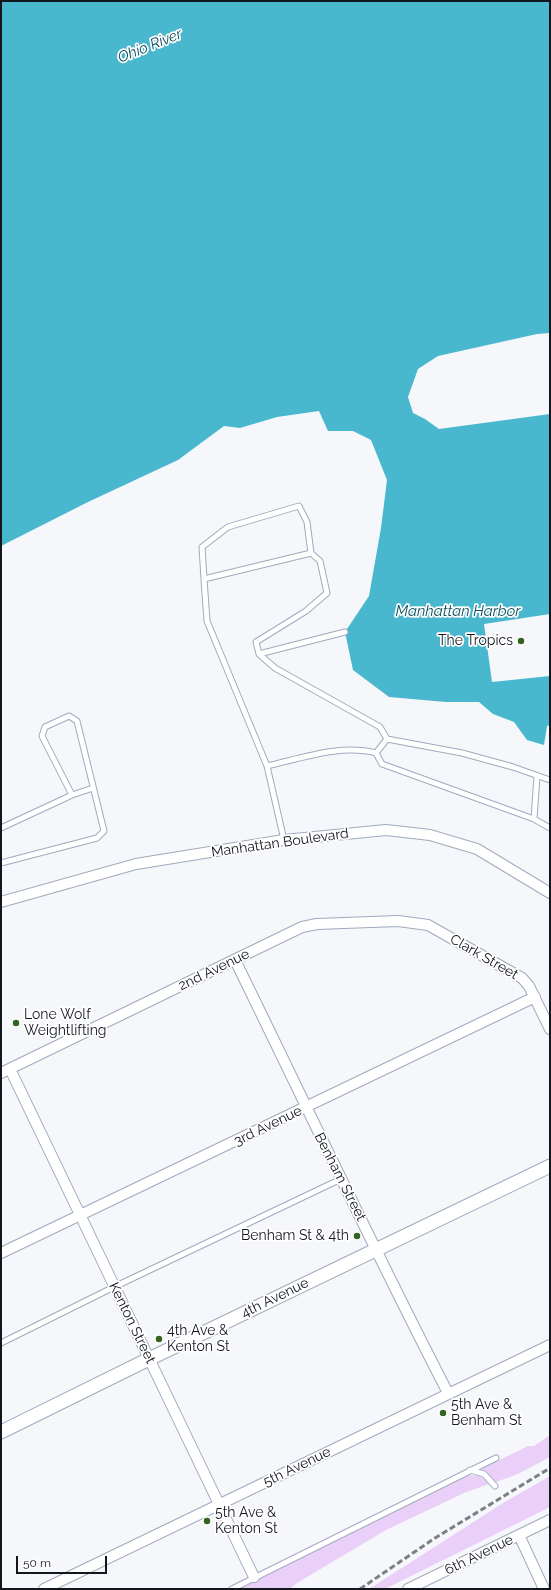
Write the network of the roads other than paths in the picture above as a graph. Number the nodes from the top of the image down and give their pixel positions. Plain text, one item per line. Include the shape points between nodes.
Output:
1 (311, 553) junction
2 (204, 579) junction
3 (345, 632) dead end
4 (259, 654) junction
5 (387, 739) junction
6 (376, 752) junction
7 (267, 766) junction
8 (537, 776) junction
9 (550, 780) edge
10 (93, 788) junction
11 (72, 795) junction
12 (534, 819) junction
13 (1, 828) edge
14 (550, 828) edge
15 (284, 840) junction
16 (1, 863) edge
17 (550, 893) edge
18 (1, 902) edge
19 (438, 931) joint
20 (235, 960) junction
21 (535, 997) junction
22 (550, 1029) edge
23 (5, 1071) edge
24 (306, 1108) junction
25 (550, 1166) edge
26 (340, 1179) junction
27 (80, 1215) junction
28 (376, 1249) junction
29 (1, 1253) edge
30 (114, 1287) junction
31 (1, 1342) edge
32 (550, 1345) edge
33 (149, 1358) junction
34 (448, 1393) junction
35 (1, 1432) edge
36 (496, 1458) dead end
37 (470, 1470) junction
38 (495, 1486) dead end
39 (219, 1505) junction
40 (550, 1520) edge
41 (519, 1535) junction
42 (254, 1577) junction
43 (44, 1589) edge
44 (232, 1589) edge
45 (408, 1589) edge
46 (544, 1589) edge

1 - 2 lane
1 - 2 lane via 307,522 298,506 228,527 202,547
1 - 4 lane via 320,561 327,593 306,611 256,642
2 - 7 lane via 207,621
3 - 4 lane
4 - 5 lane via 275,668 380,727
5 - 6 lane
5 - 8 lane via 462,753
6 - 7 lane via 362,749 337,751
6 - 12 lane via 382,764
7 - 15 lane
8 - 9 lane
8 - 12 lane
10 - 11 lane
10 - 11 lane via 76,721 69,716 45,727 42,736
10 - 16 lane via 104,831 97,838
11 - 13 lane
12 - 14 lane
15 - 17 street, Manhattan Boulevard via 386,830 430,836 476,849
15 - 18 street, Manhattan Boulevard via 136,864
19 - 20 street, 2nd Avenue via 428,925 398,921 316,924 302,927
19 - 21 street, Clark Street via 522,978
20 - 23 street, 2nd Avenue
20 - 24 street, Benham Street
21 - 22 street, Clark Street
21 - 24 street, 3rd Avenue
23 - 27 street, Kenton Street
24 - 26 street, Benham Street
24 - 27 street, 3rd Avenue
25 - 28 street, 4th Avenue
26 - 28 street, Benham Street
26 - 30 lane
27 - 29 street, 3rd Avenue
27 - 30 street, Kenton Street
28 - 33 street, 4th Avenue
28 - 34 street, Benham Street
30 - 31 lane
30 - 33 street, Kenton Street
32 - 34 street, 5th Avenue
33 - 35 street, 4th Avenue
33 - 39 street, Kenton Street
34 - 39 street, 5th Avenue
36 - 37 lane
37 - 38 lane via 484,1474
37 - 42 lane
39 - 42 street, Kenton Street
39 - 43 street, 5th Avenue
40 - 41 street, 6th Avenue
41 - 45 street, 6th Avenue
41 - 46 street
42 - 44 lane

